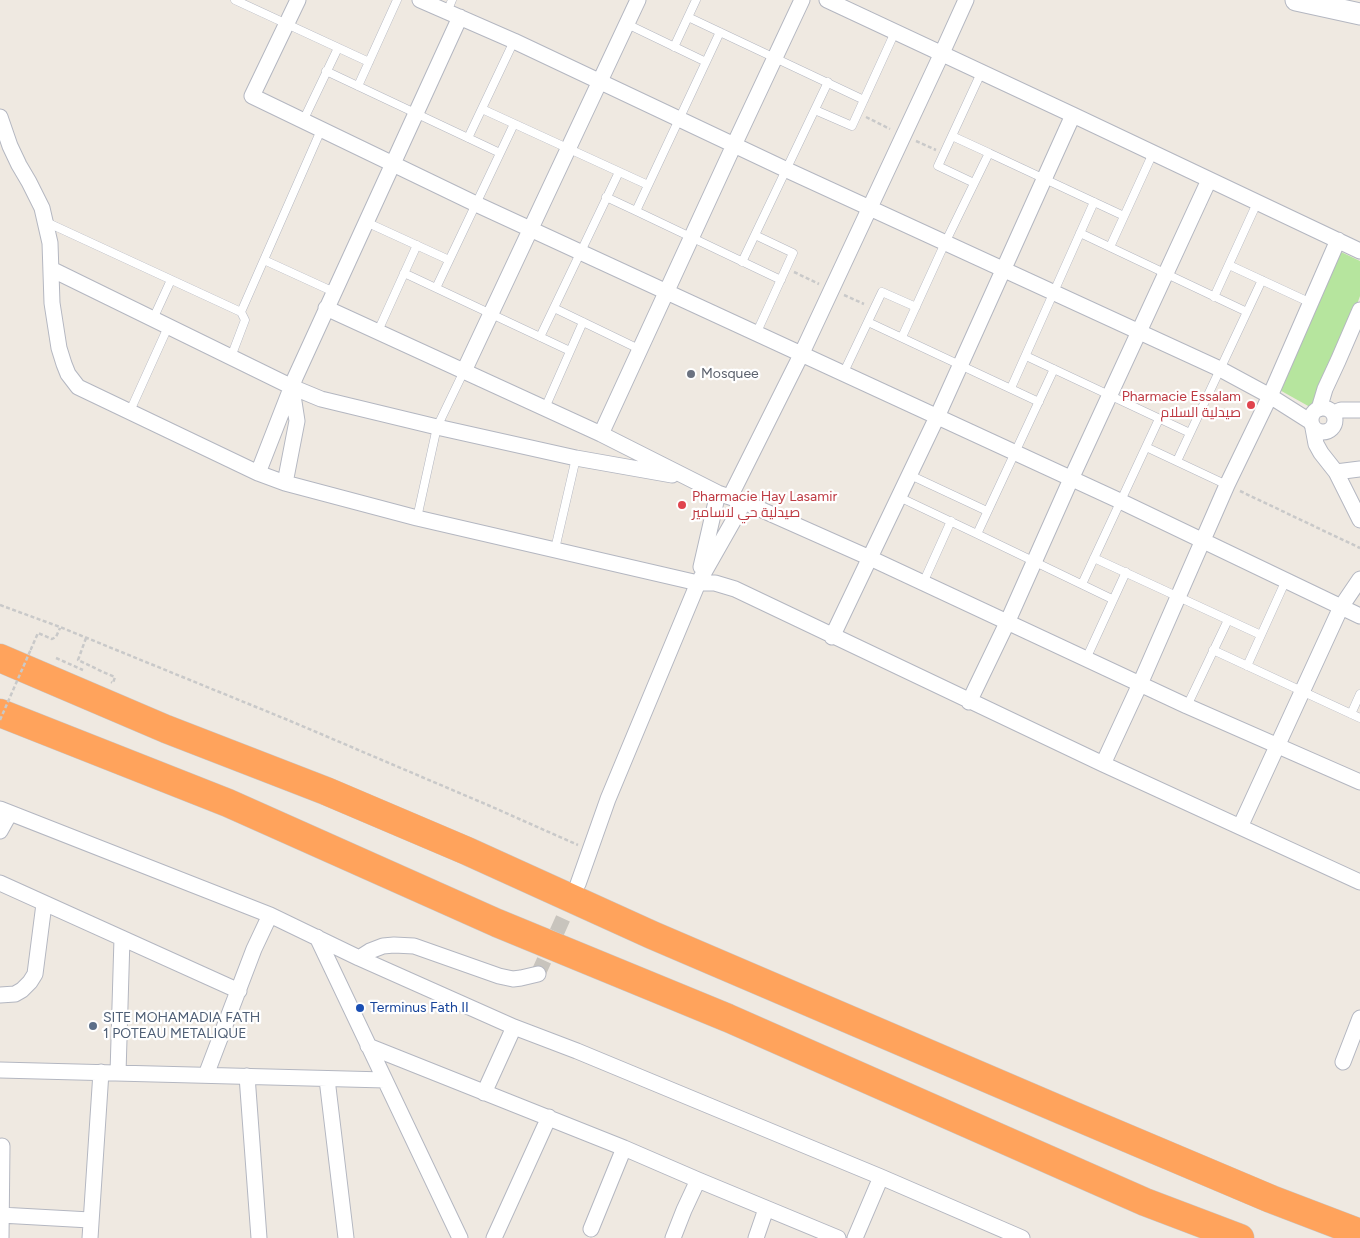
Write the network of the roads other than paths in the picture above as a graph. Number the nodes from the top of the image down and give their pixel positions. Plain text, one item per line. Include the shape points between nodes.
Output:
1 (235, 0) edge
2 (298, 0) edge
3 (397, 0) edge
4 (420, 0) edge
5 (638, 0) edge
6 (696, 0) edge
7 (802, 0) edge
8 (827, 0) edge
9 (966, 0) edge
10 (1296, 0) edge
11 (453, 9) edge
12 (1360, 14) edge
13 (688, 17) junction
14 (286, 24) junction
15 (627, 24) junction
16 (720, 32) junction
17 (896, 32) junction
18 (514, 41) junction
19 (674, 47) junction
20 (338, 48) junction
21 (942, 53) junction
22 (775, 58) junction
23 (369, 62) junction
24 (706, 62) junction
25 (326, 71) junction
26 (982, 73) junction
27 (600, 82) junction
28 (828, 82) junction
29 (358, 86) junction
30 (864, 100) junction
31 (482, 109) junction
32 (815, 110) junction
33 (416, 114) junction
34 (1073, 115) junction
35 (0, 117) edge
36 (679, 119) junction
37 (303, 121) junction
38 (514, 124) junction
39 (320, 130) junction
40 (952, 136) junction
41 (468, 138) junction
42 (734, 145) junction
43 (569, 149) junction
44 (500, 152) junction
45 (989, 153) junction
46 (1153, 153) junction
47 (392, 164) junction
48 (787, 170) junction
49 (618, 172) junction
50 (1044, 179) junction
51 (1209, 180) junction
52 (974, 183) junction
53 (648, 186) junction
54 (606, 197) junction
55 (1094, 202) junction
56 (1258, 203) junction
57 (476, 204) junction
58 (869, 208) junction
59 (636, 211) junction
60 (1124, 216) junction
61 (45, 222) junction
62 (366, 222) junction
63 (531, 229) junction
64 (1080, 234) junction
65 (755, 235) junction
66 (692, 238) junction
67 (1338, 240) junction
68 (945, 242) junction
69 (417, 245) junction
70 (1110, 247) junction
71 (580, 251) junction
72 (1360, 251) edge
73 (264, 260) junction
74 (449, 260) junction
75 (742, 262) junction
76 (1229, 265) junction
77 (51, 269) junction
78 (1003, 269) junction
79 (404, 273) junction
80 (1165, 274) junction
81 (171, 280) junction
82 (781, 280) junction
83 (1262, 280) junction
84 (436, 288) junction
85 (334, 292) junction
86 (667, 292) junction
87 (1054, 293) junction
88 (1214, 297) junction
89 (1311, 303) junction
90 (916, 307) junction
91 (326, 308) junction
92 (554, 308) junction
93 (1360, 310) edge
94 (241, 312) junction
95 (1247, 312) junction
96 (491, 314) junction
97 (153, 319) junction
98 (584, 322) junction
99 (868, 322) junction
100 (168, 326) junction
101 (378, 331) junction
102 (1138, 331) junction
103 (756, 334) junction
104 (540, 337) junction
105 (902, 337) junction
106 (641, 350) junction
107 (570, 351) junction
108 (801, 355) junction
109 (1026, 356) junction
110 (231, 357) junction
111 (961, 365) junction
112 (1054, 369) junction
113 (1220, 369) junction
114 (464, 371) junction
115 (843, 374) junction
116 (292, 387) junction
117 (1011, 388) junction
118 (1109, 395) junction
119 (1270, 396) junction
120 (1039, 402) junction
121 (545, 408) junction
122 (1360, 410) edge
123 (130, 411) junction
124 (1320, 415) junction
125 (937, 418) junction
126 (1159, 419) junction
127 (437, 427) junction
128 (1190, 433) junction
129 (602, 434) junction
130 (1146, 447) junction
131 (1015, 453) junction
132 (576, 458) junction
133 (1177, 461) junction
134 (1334, 469) junction
135 (1360, 470) edge
136 (258, 473) junction
137 (910, 475) junction
138 (687, 478) junction
139 (1071, 479) junction
140 (285, 483) junction
141 (1227, 485) junction
142 (731, 497) junction
143 (899, 497) junction
144 (1120, 502) junction
145 (987, 511) junction
146 (417, 518) junction
147 (1360, 520) edge
148 (951, 521) junction
149 (977, 534) junction
150 (1202, 541) junction
151 (555, 550) junction
152 (870, 558) junction
153 (1094, 558) junction
154 (1034, 561) junction
155 (1126, 572) junction
156 (1360, 579) edge
157 (1286, 580) junction
158 (923, 583) junction
159 (698, 584) junction
160 (1082, 584) junction
161 (1178, 597) junction
162 (1112, 599) junction
163 (1341, 607) junction
164 (1360, 616) edge
165 (1228, 620) junction
166 (1007, 623) junction
167 (1261, 635) junction
168 (832, 637) junction
169 (1213, 650) junction
170 (0, 658) edge
171 (1086, 659) junction
172 (1247, 666) junction
173 (1140, 684) junction
174 (1303, 691) junction
175 (1360, 694) edge
176 (969, 702) junction
177 (1187, 706) junction
178 (0, 713) edge
179 (1351, 714) junction
180 (1360, 718) edge
181 (1278, 746) junction
182 (1103, 764) junction
183 (1360, 782) edge
184 (5, 811) edge
185 (1240, 827) junction
186 (0, 831) edge
187 (1360, 882) edge
188 (0, 883) edge
189 (578, 884) tunnel mouth
190 (44, 904) junction
191 (270, 915) junction
192 (122, 938) junction
193 (317, 938) junction
194 (359, 958) junction
195 (538, 974) dead end
196 (239, 991) junction
197 (0, 995) edge
198 (1360, 1018) edge
199 (514, 1027) junction
200 (368, 1046) junction
201 (1343, 1062) dead end
202 (0, 1070) edge
203 (101, 1072) junction
204 (118, 1073) junction
205 (206, 1075) junction
206 (247, 1076) junction
207 (327, 1078) junction
208 (386, 1080) junction
209 (484, 1093) junction
210 (549, 1118) junction
211 (2, 1146) dead end
212 (624, 1148) junction
213 (881, 1177) junction
214 (698, 1180) junction
215 (766, 1209) junction
216 (1, 1215) edge
217 (90, 1220) junction
218 (591, 1229) dead end
219 (1360, 1233) edge
220 (1, 1238) edge
221 (90, 1238) edge
222 (258, 1238) edge
223 (346, 1238) edge
224 (460, 1238) edge
225 (494, 1238) edge
226 (673, 1238) edge
227 (756, 1238) edge
228 (838, 1238) edge
229 (855, 1238) edge
230 (1022, 1238) edge
231 (1240, 1238) edge

1 - 14 lane
2 - 14 street
3 - 23 lane
4 - 11 street
5 - 15 street
6 - 13 lane
7 - 22 street
8 - 17 street
9 - 21 street
10 - 12 main road
11 - 18 street
11 - 33 street
13 - 16 lane
13 - 19 lane
14 - 20 lane
14 - 37 street via 252,96
15 - 19 lane
15 - 27 street
16 - 22 lane
16 - 24 lane
17 - 21 street
17 - 30 lane
18 - 27 street
18 - 31 lane
19 - 24 lane
20 - 23 lane
20 - 25 lane
21 - 26 street
21 - 58 street
22 - 28 lane
22 - 42 street
23 - 29 lane
24 - 36 lane
25 - 29 lane
25 - 37 lane
26 - 34 street
26 - 40 lane
27 - 36 street
27 - 43 street
28 - 30 lane
28 - 32 lane
29 - 33 lane
30 - 32 lane via 852,126
31 - 38 lane
31 - 41 lane
32 - 48 lane
33 - 41 lane
33 - 47 street
34 - 46 street
34 - 50 street
35 - 61 street via 10,146 42,208
36 - 42 street
36 - 53 lane
37 - 39 street
38 - 43 lane
38 - 44 lane
39 - 47 street
39 - 73 lane
40 - 45 lane
40 - 52 lane via 938,166
41 - 44 lane
42 - 48 street
42 - 66 street
43 - 49 lane
43 - 63 street
44 - 57 lane
45 - 50 lane
45 - 52 lane
46 - 51 street
46 - 60 lane
47 - 57 street
47 - 62 street
48 - 58 street
48 - 65 lane
49 - 53 lane
49 - 54 lane
50 - 55 lane
50 - 78 street
51 - 56 street
51 - 80 street
52 - 68 lane
53 - 59 lane
54 - 59 lane
54 - 71 lane
55 - 60 lane
55 - 64 lane
56 - 67 street
56 - 76 lane
57 - 63 street
57 - 74 lane
58 - 68 street
58 - 108 street
59 - 66 lane
60 - 70 lane
61 - 77 street
61 - 81 lane
62 - 69 lane
62 - 85 street
63 - 71 street
63 - 96 street
64 - 70 lane
64 - 87 lane
65 - 75 lane
65 - 82 lane via 793,253
66 - 75 lane
66 - 86 street
67 - 72 street
67 - 89 street
68 - 78 street
68 - 90 lane
69 - 74 lane
69 - 79 lane
70 - 80 lane
71 - 86 street
71 - 92 lane
73 - 85 lane
73 - 94 lane
74 - 84 lane
75 - 82 lane
76 - 83 lane
76 - 88 lane
77 - 97 street
77 - 123 street via 55,327 68,374 78,387
78 - 87 street
78 - 111 street
79 - 84 lane
79 - 101 lane
80 - 88 lane
80 - 102 street
81 - 94 lane
81 - 97 lane
82 - 103 lane
83 - 89 lane
83 - 95 lane
84 - 96 lane
85 - 91 street
86 - 103 street
86 - 106 street
87 - 102 street
87 - 109 lane
88 - 95 lane
89 - 119 street
90 - 99 lane via 882,292
90 - 105 lane
91 - 101 street
91 - 116 street
92 - 98 lane
92 - 104 lane
93 - 124 street via 1338,362 1334,391
94 - 110 lane via 245,320
95 - 113 lane
96 - 104 lane
96 - 114 street
97 - 100 street
98 - 106 lane
98 - 107 lane
99 - 105 lane
99 - 115 lane
100 - 110 street
100 - 123 lane
101 - 114 street
102 - 113 street
102 - 118 street
103 - 108 street
104 - 107 lane
105 - 111 lane
106 - 129 street
107 - 121 lane
108 - 115 street
108 - 142 street
109 - 112 lane
109 - 117 lane
110 - 116 street
111 - 117 lane
111 - 125 street
112 - 118 lane
112 - 120 lane
113 - 119 street
113 - 128 lane
114 - 121 street
114 - 127 lane
115 - 125 street
116 - 127 street via 320,399
116 - 136 street
116 - 140 street via 297,421
117 - 120 lane
118 - 126 lane
118 - 139 street
119 - 124 street via 1284,404
119 - 141 street
120 - 131 lane
121 - 129 street
122 - 124 street
123 - 136 street
124 - 134 street via 1316,444
124 - 134 street via 1335,416 1335,424 1330,430
125 - 131 street
125 - 137 street
126 - 128 lane
126 - 130 lane
127 - 132 street
127 - 146 lane
128 - 133 lane
129 - 138 street
130 - 133 lane
130 - 144 lane
131 - 139 street
131 - 145 lane
132 - 138 street
132 - 151 lane
133 - 141 lane
134 - 135 street
134 - 147 street
136 - 140 street
137 - 143 street
137 - 145 lane
138 - 142 street
139 - 144 street
139 - 154 street
140 - 146 street
141 - 150 street
142 - 152 street
142 - 159 street
142 - 159 street
143 - 148 lane
143 - 152 street
144 - 150 street
144 - 153 lane
145 - 149 lane
146 - 151 street
148 - 149 lane
148 - 158 lane
149 - 154 lane
150 - 157 street
150 - 161 street
151 - 159 street
152 - 158 street
152 - 168 street
153 - 155 lane
153 - 160 lane
154 - 160 lane
154 - 166 street
155 - 161 lane
155 - 162 lane
156 - 163 street
157 - 163 street
157 - 167 lane
158 - 166 street
159 - 168 street via 716,583 735,590
159 - 189 street via 612,790
160 - 162 lane
161 - 165 lane
161 - 173 street
162 - 171 lane
163 - 164 street
163 - 174 street
165 - 167 lane
165 - 169 lane
166 - 171 street
166 - 176 street
167 - 172 lane
168 - 176 street
169 - 172 lane
169 - 177 lane
170 - 219 highway via 467,851 652,935 1042,1102
171 - 173 street
172 - 174 lane
173 - 177 street
173 - 182 street
174 - 179 lane
174 - 181 street
175 - 179 lane
176 - 182 street
177 - 181 street
178 - 231 highway via 228,803 497,923 728,1018 1145,1202
179 - 180 lane
181 - 183 street
181 - 185 street
182 - 185 street
184 - 186 street
184 - 191 street
185 - 187 street
188 - 190 street
190 - 192 street
190 - 197 street via 35,974 22,990
191 - 193 street
191 - 196 street
192 - 196 street
192 - 204 street
193 - 194 street
193 - 200 street
194 - 195 street via 383,946 414,946 499,976 513,979
194 - 199 street
196 - 205 street
198 - 201 street
199 - 209 street
199 - 213 street
200 - 208 street
200 - 209 street
202 - 203 street
203 - 204 street
203 - 217 street
204 - 205 street
205 - 206 street
206 - 207 street
206 - 222 street
207 - 208 street
207 - 223 street
208 - 224 street
209 - 210 street
210 - 212 street
210 - 225 street
211 - 216 street
212 - 214 street
212 - 218 street
213 - 229 street
213 - 230 street
214 - 215 street
214 - 226 street
215 - 227 street
215 - 228 street
216 - 217 street
216 - 220 street
217 - 221 street

